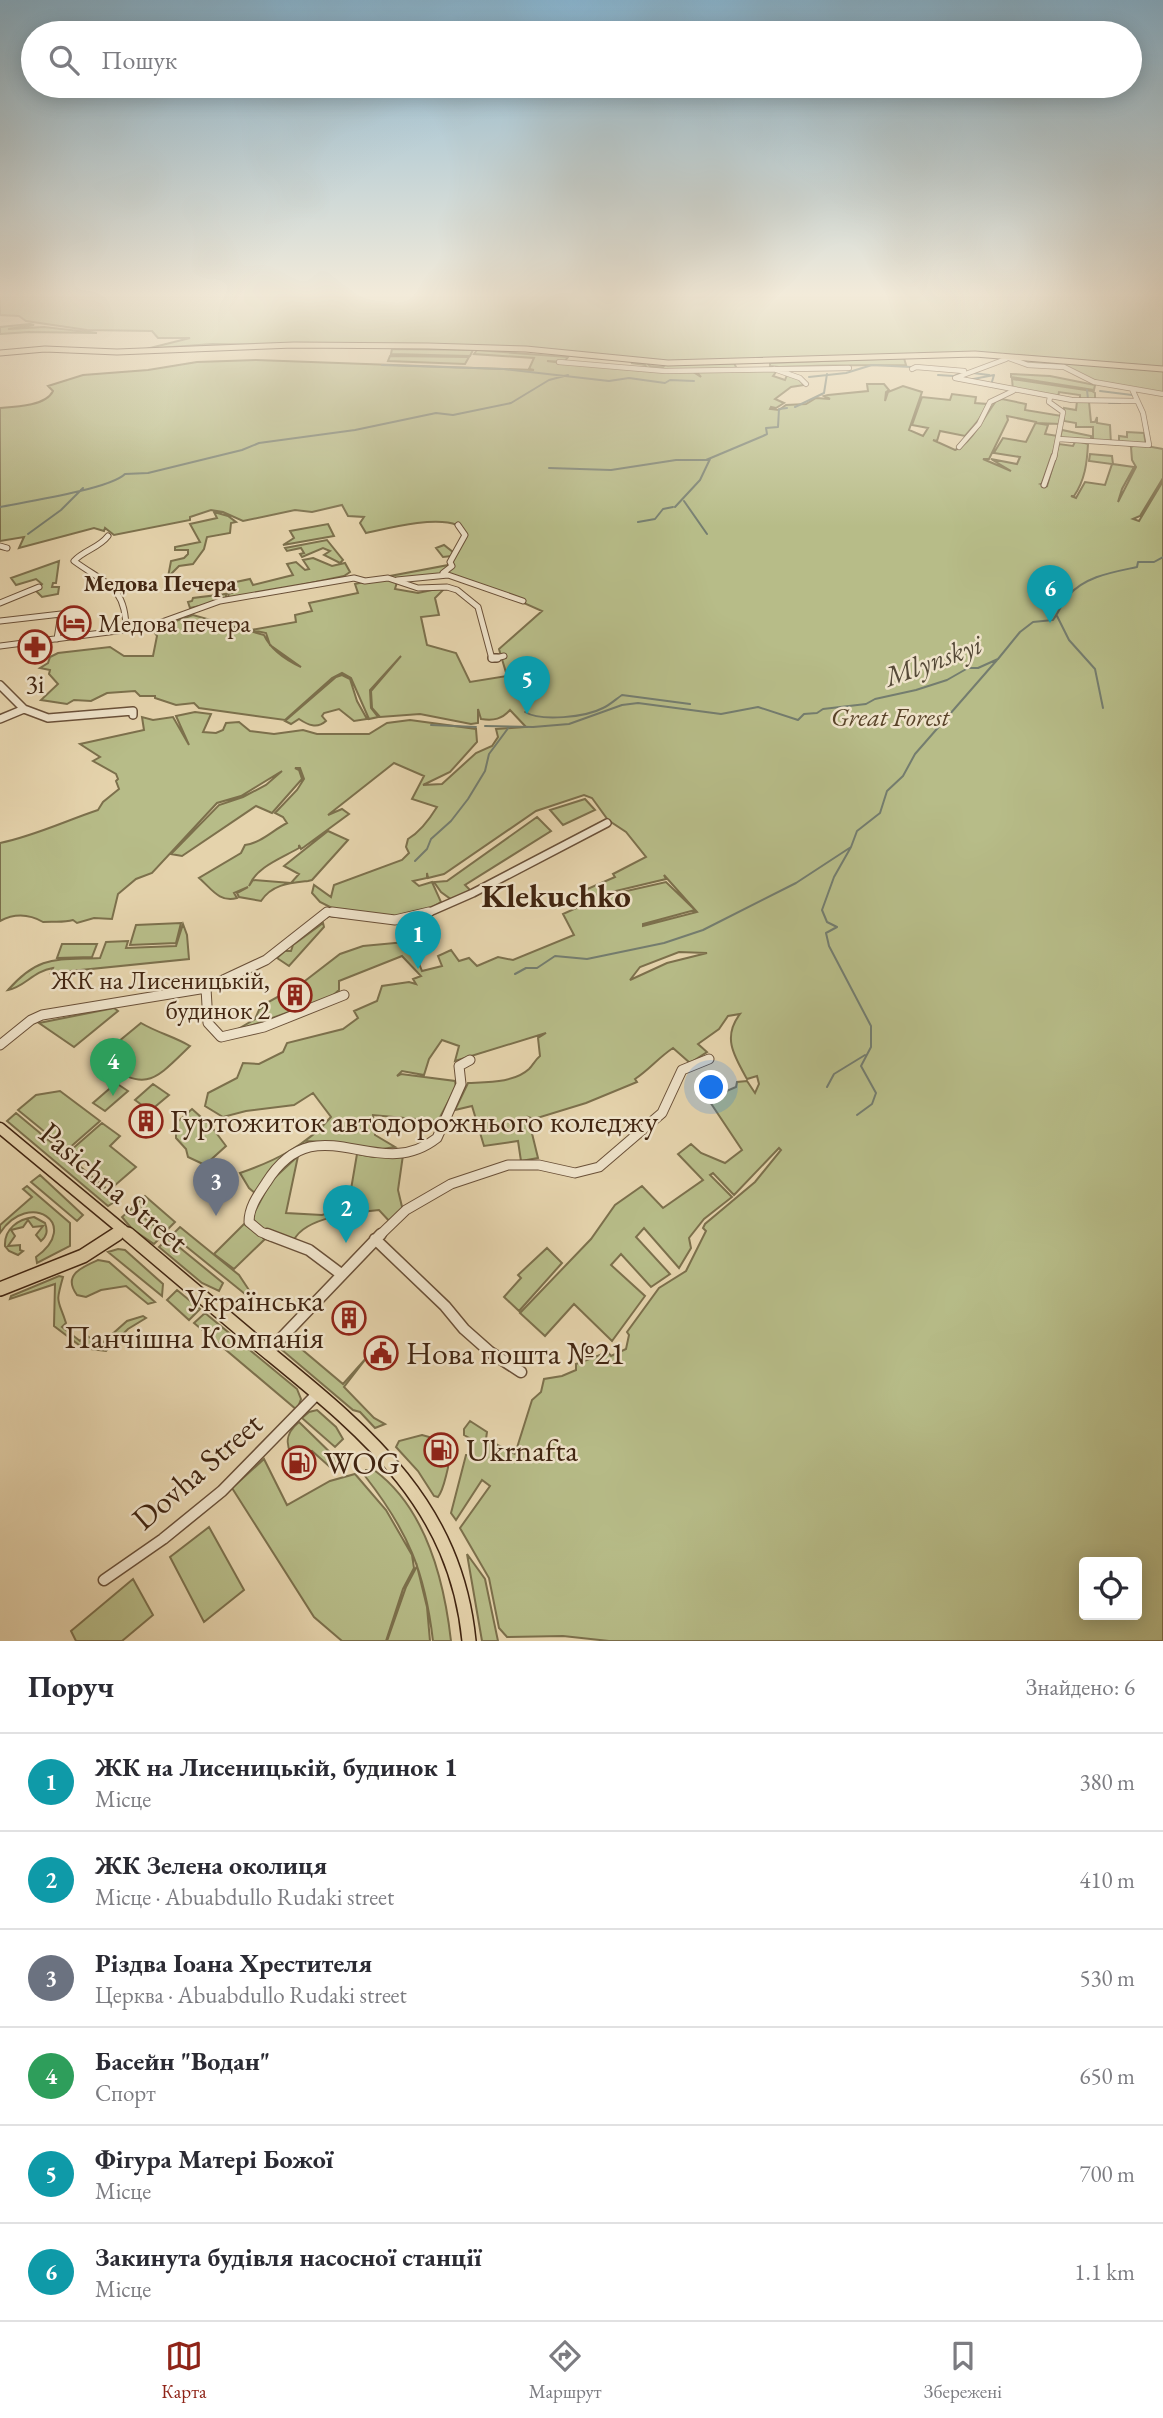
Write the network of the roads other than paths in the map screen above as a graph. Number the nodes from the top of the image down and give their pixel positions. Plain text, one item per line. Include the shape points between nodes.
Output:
1 (787, 374) edge
2 (964, 374) edge
3 (1078, 374) edge
4 (806, 384) dead end
5 (1132, 389) junction
6 (1013, 391) junction
7 (1163, 394) edge
8 (1050, 397) junction
9 (1137, 401) junction
10 (1059, 439) junction
11 (960, 447) dead end
12 (1044, 485) dead end
13 (458, 525) dead end
14 (108, 536) dead end
15 (442, 574) junction
16 (396, 580) junction
17 (39, 587) dead end
18 (523, 601) dead end
19 (0, 603) edge
20 (0, 621) edge
21 (126, 630) junction
22 (57, 639) junction
23 (0, 646) edge
24 (504, 656) dead end
25 (0, 685) edge
26 (24, 709) junction
27 (133, 715) dead end
28 (0, 719) edge
29 (607, 823) dead end
30 (206, 988) junction
31 (344, 995) dead end
32 (0, 1045) edge
33 (470, 1059) dead end
34 (709, 1059) dead end
35 (0, 1128) edge
36 (122, 1230) junction
37 (375, 1239) junction
38 (341, 1274) junction
39 (0, 1289) edge
40 (268, 1352) junction
41 (521, 1372) dead end
42 (317, 1394) junction
43 (104, 1580) dead end
44 (469, 1641) edge

1 - 4 street
2 - 6 street via 955,378
3 - 5 street via 1094,382
5 - 7 street
5 - 9 street
6 - 8 street
6 - 11 street via 990,402
8 - 9 street
8 - 10 street via 1049,402 1063,412
9 - 10 street via 1148,446
10 - 12 street
13 - 15 street via 465,535 452,566
14 - 21 street via 74,561 120,594 126,608
15 - 16 street
15 - 18 street
16 - 21 street via 354,578 220,601
16 - 24 street via 418,588 457,590 478,607 492,659
17 - 19 street
20 - 22 street via 61,614
21 - 22 street
22 - 23 street
25 - 26 street
26 - 27 street via 48,718 133,711
26 - 28 street
29 - 30 street via 421,916 396,920 328,912 265,960
30 - 31 street via 206,1018 221,1037 264,1027
30 - 32 street via 42,1015
33 - 38 street via 459,1066 459,1091 431,1144 414,1151 370,1154 335,1144 316,1145 290,1157 266,1182 248,1213 249,1222 309,1250
34 - 37 street via 682,1070 662,1113 598,1167 576,1173 539,1165 498,1168 436,1190
35 - 36 main road, Pasichna Street
36 - 39 main road via 88,1253
36 - 40 main road, Pasichna Street
37 - 38 street
37 - 41 street via 464,1329
38 - 40 street
40 - 42 main road, Pasichna Street
42 - 43 street, Dovha Street via 222,1492
42 - 44 main road, Pasichna Street via 395,1466 428,1511 451,1560

